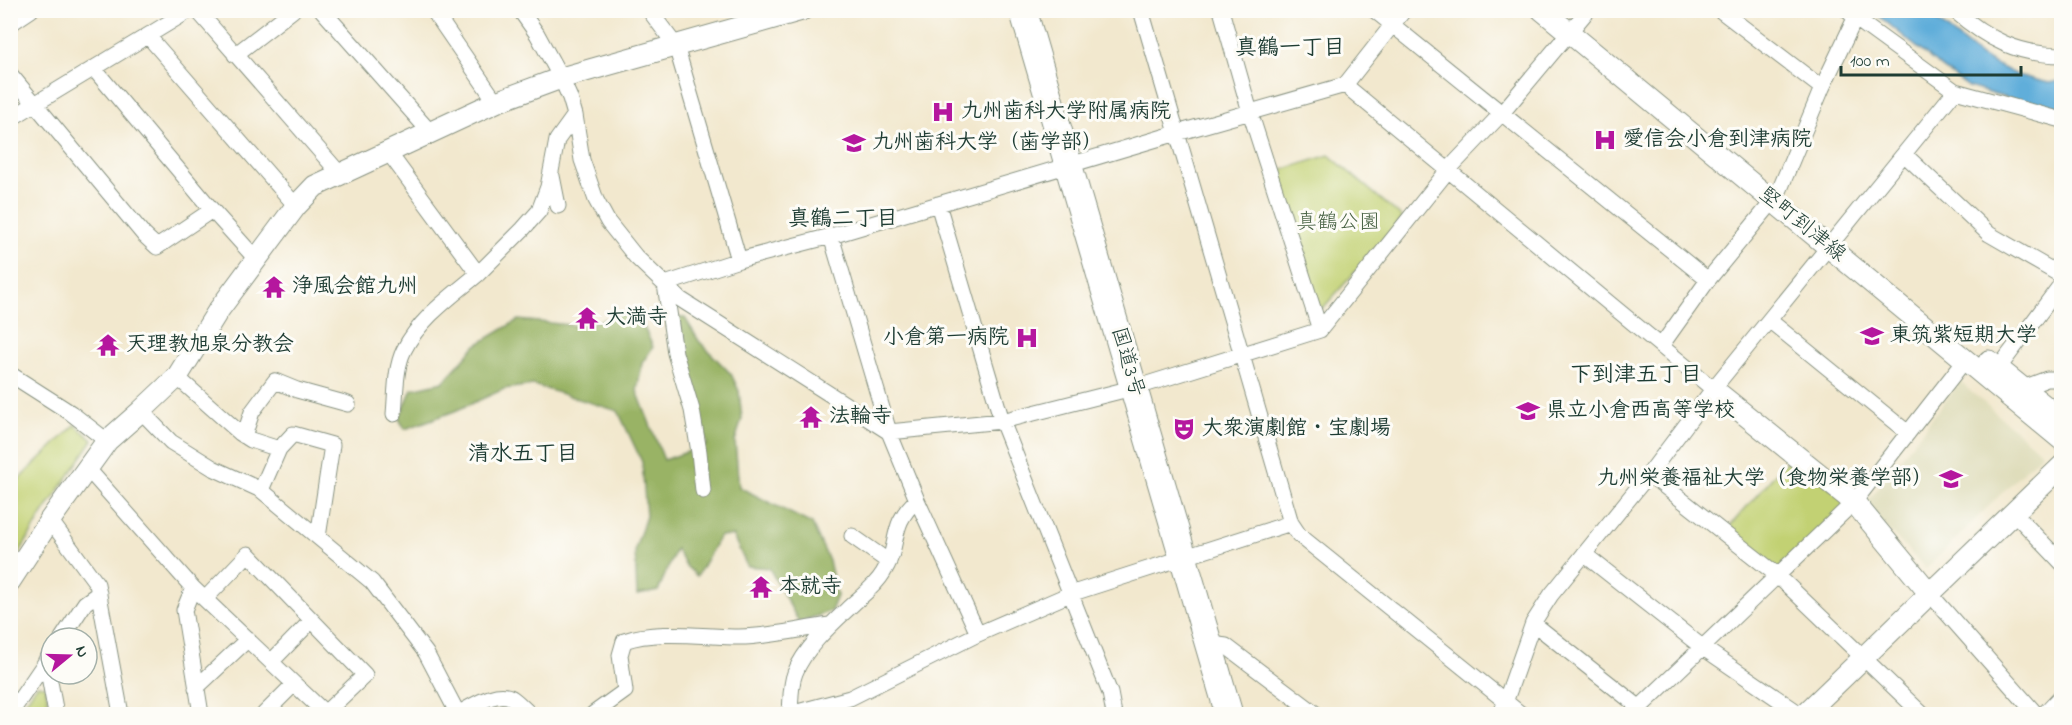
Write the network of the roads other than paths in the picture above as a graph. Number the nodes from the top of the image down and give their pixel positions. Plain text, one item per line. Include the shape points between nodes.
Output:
1 (31, 10) edge
2 (189, 10) edge
3 (197, 10) edge
4 (293, 10) edge
5 (322, 10) edge
6 (433, 10) edge
7 (520, 10) edge
8 (649, 10) edge
9 (802, 10) edge
10 (1005, 10) edge
11 (1023, 10) edge
12 (1141, 10) edge
13 (1221, 10) edge
14 (1374, 10) edge
15 (1404, 10) edge
16 (1542, 10) edge
17 (1720, 10) edge
18 (1954, 10) edge
19 (1854, 14) edge
20 (765, 15) edge
21 (1574, 19) edge
22 (10, 24) edge
23 (1392, 26) junction
24 (148, 36) junction
25 (676, 46) junction
26 (235, 55) junction
27 (2061, 55) edge
28 (94, 70) junction
29 (10, 74) edge
30 (561, 78) junction
31 (1346, 85) junction
32 (1822, 88) junction
33 (1955, 91) junction
34 (496, 102) junction
35 (35, 105) junction
36 (1250, 111) junction
37 (1502, 113) junction
38 (575, 115) junction
39 (10, 119) edge
40 (2061, 120) edge
41 (430, 132) junction
42 (1177, 133) junction
43 (388, 153) junction
44 (1904, 154) junction
45 (1061, 167) junction
46 (1449, 169) junction
47 (551, 173) junction
48 (340, 174) junction
49 (1776, 195) junction
50 (938, 204) junction
51 (296, 206) junction
52 (558, 206) dead end
53 (212, 210) junction
54 (831, 236) junction
55 (1834, 241) junction
56 (256, 259) junction
57 (739, 260) junction
58 (478, 274) junction
59 (2061, 276) edge
60 (1708, 280) junction
61 (2061, 283) edge
62 (665, 284) junction
63 (1769, 320) junction
64 (1320, 330) junction
65 (1661, 346) junction
66 (1240, 355) junction
67 (1965, 360) junction
68 (1998, 369) junction
69 (10, 374) edge
70 (177, 377) junction
71 (2061, 379) edge
72 (2022, 388) junction
73 (1713, 389) junction
74 (1126, 390) junction
75 (348, 404) dead end
76 (141, 411) junction
77 (394, 414) dead end
78 (2061, 420) edge
79 (1002, 422) junction
80 (889, 432) junction
81 (1908, 433) junction
82 (244, 436) junction
83 (2061, 440) edge
84 (107, 441) junction
85 (279, 449) junction
86 (2061, 466) edge
87 (87, 468) junction
88 (1648, 474) junction
89 (261, 490) junction
90 (703, 491) dead end
91 (917, 500) junction
92 (1854, 502) junction
93 (2014, 513) junction
94 (50, 520) junction
95 (1291, 523) junction
96 (852, 536) dead end
97 (318, 537) junction
98 (1584, 554) junction
99 (1175, 560) junction
100 (889, 562) junction
101 (2061, 563) edge
102 (1777, 575) junction
103 (10, 581) edge
104 (193, 588) junction
105 (99, 593) junction
106 (1070, 594) junction
107 (1930, 594) junction
108 (205, 599) junction
109 (312, 620) junction
110 (1533, 623) junction
111 (830, 625) junction
112 (70, 626) edge
113 (978, 634) junction
114 (248, 639) junction
115 (1702, 646) junction
116 (1210, 648) junction
117 (1862, 658) junction
118 (271, 662) junction
119 (39, 672) edge
120 (294, 684) junction
121 (53, 686) edge
122 (196, 688) junction
123 (2061, 695) edge
124 (1503, 708) edge
125 (1636, 711) edge
126 (10, 714) edge
127 (56, 714) edge
128 (121, 714) edge
129 (201, 714) edge
130 (264, 714) edge
131 (325, 714) edge
132 (458, 714) edge
133 (530, 714) edge
134 (592, 714) edge
135 (790, 714) edge
136 (1114, 714) edge
137 (1211, 714) edge
138 (1229, 714) edge
139 (1317, 714) edge
140 (1521, 714) edge
141 (1800, 714) edge
142 (1805, 714) edge
143 (1922, 714) edge
144 (2036, 714) edge
145 (2044, 714) edge

1 - 22 street
2 - 24 street
3 - 26 street
4 - 26 street
5 - 41 street
6 - 34 street
7 - 30 street
8 - 25 street
9 - 20 street
10 - 45 highway, 国道3号
11 - 45 highway, 国道3号
12 - 42 street
13 - 36 street
14 - 23 street
15 - 23 street
16 - 21 street, 堅町到津線
17 - 32 street
18 - 27 street via 2014,48 2039,55
19 - 32 street
19 - 33 street
20 - 25 street
21 - 37 street
21 - 49 street, 堅町到津線
23 - 31 street
23 - 37 street
24 - 28 street
24 - 51 street
25 - 30 street
25 - 57 street
26 - 48 street
28 - 35 street
28 - 53 street
29 - 35 street
30 - 34 street
30 - 38 street
31 - 36 street
31 - 46 street
32 - 49 street
33 - 40 street
33 - 44 street
34 - 41 street
35 - 39 street
35 - 53 street via 157,247
36 - 42 street
36 - 64 street
37 - 46 street
37 - 60 street
38 - 47 street via 557,140
38 - 62 street via 582,160 596,200 636,257
41 - 43 street
42 - 45 street
42 - 66 street
43 - 48 street
43 - 58 street
44 - 55 street
44 - 59 street via 1989,234
45 - 50 street
45 - 74 highway, 国道3号
46 - 64 street
46 - 65 street
47 - 52 street
47 - 58 street via 539,211
48 - 51 street via 315,186
49 - 55 street, 堅町到津線
49 - 60 street
50 - 54 street
50 - 79 street
51 - 56 street
53 - 56 street
54 - 57 street
54 - 80 street
55 - 63 street
55 - 67 street, 堅町到津線
55 - 68 street, 堅町到津線
56 - 70 street
57 - 62 street
58 - 77 street via 425,320 404,350
60 - 65 street
61 - 68 street
62 - 80 street via 680,299
62 - 90 street via 675,353 692,410
63 - 73 street
63 - 81 street
64 - 66 street
65 - 73 street
66 - 74 street
66 - 95 street
67 - 81 street
67 - 83 street, 堅町到津線
68 - 72 street, 堅町到津線
69 - 84 street
70 - 76 street
70 - 82 street
71 - 72 street via 2047,379
72 - 78 street, 堅町到津線
73 - 88 street
73 - 92 street
74 - 79 street
74 - 99 highway, 国道3号
75 - 82 street via 275,381 252,412
76 - 84 street
76 - 89 street via 171,442 213,468
79 - 80 street
79 - 106 street
80 - 91 street
81 - 92 street
82 - 85 street
84 - 87 street
85 - 89 street
85 - 97 street via 293,434 332,445
86 - 93 street
87 - 94 street
87 - 104 street
88 - 98 street
88 - 102 street
89 - 97 street
91 - 100 street via 906,509 896,527
91 - 113 street
92 - 102 street
92 - 107 street
93 - 101 street
93 - 107 street
94 - 103 street
94 - 105 street via 97,584
95 - 99 street
95 - 124 street via 1299,535
96 - 100 street
97 - 132 street via 372,582 426,652
98 - 110 street
98 - 115 street
99 - 106 street
99 - 116 highway, 国道3号
99 - 137 highway, 国道3号
100 - 111 street via 875,583
102 - 115 street
102 - 117 street
104 - 108 street
104 - 122 street via 184,610
105 - 112 street via 86,603
105 - 128 street
106 - 113 street
106 - 136 street via 1110,693
107 - 117 street
107 - 144 street
108 - 109 street via 248,554
108 - 114 street
109 - 118 street
109 - 131 street via 365,675
110 - 124 street
110 - 125 street
111 - 134 street via 741,637 688,634 624,641 620,655 626,691
111 - 135 street via 794,674
113 - 135 street via 850,698
114 - 118 street
114 - 122 street
115 - 125 street
115 - 141 street
116 - 138 highway, 国道3号
116 - 139 street via 1226,646
117 - 142 street
117 - 143 street
118 - 120 street
119 - 126 street
120 - 130 street
120 - 131 street
121 - 127 street
122 - 129 street
123 - 145 street
124 - 140 street
132 - 133 street via 493,697 505,696

